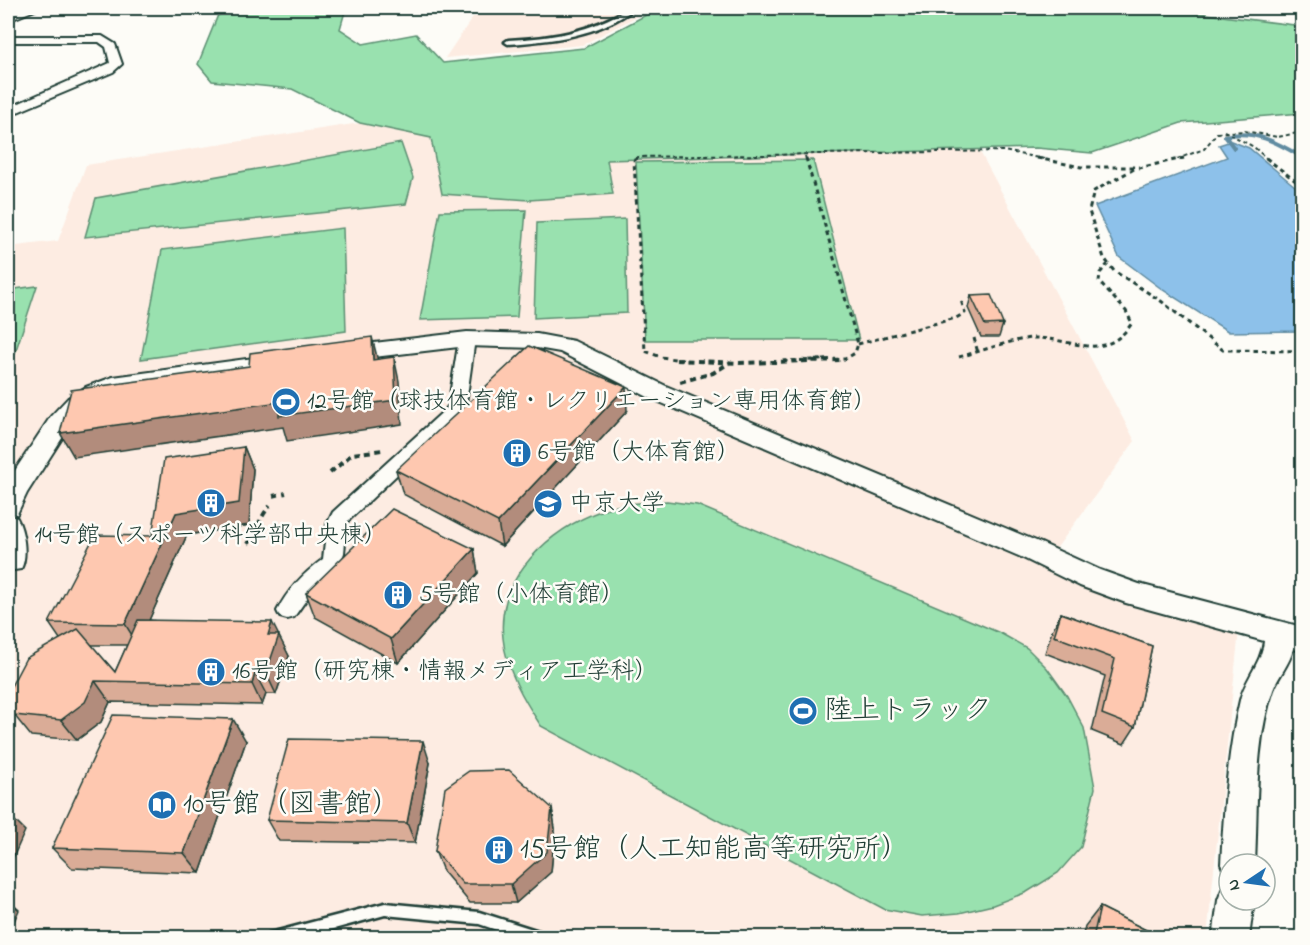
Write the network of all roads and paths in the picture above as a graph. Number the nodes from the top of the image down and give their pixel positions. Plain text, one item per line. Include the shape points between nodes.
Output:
1 (35, 8) edge
2 (474, 8) edge
3 (632, 8) edge
4 (471, 15) dead end
5 (8, 18) edge
6 (8, 39) edge
7 (508, 42) dead end
8 (8, 112) edge
9 (1223, 131) junction
10 (1302, 132) edge
11 (805, 156) dead end
12 (1139, 167) junction
13 (1302, 186) edge
14 (1108, 264) junction
15 (960, 300) dead end
16 (974, 338) dead end
17 (467, 339) junction
18 (858, 344) junction
19 (1302, 351) edge
20 (978, 353) junction
21 (959, 357) dead end
22 (732, 362) junction
23 (658, 392) junction
24 (382, 450) dead end
25 (330, 473) dead end
26 (286, 493) dead end
27 (273, 496) dead end
28 (270, 506) dead end
29 (8, 507) edge
30 (8, 525) edge
31 (8, 532) edge
32 (248, 544) dead end
33 (11, 561) dead end
34 (287, 611) dead end
35 (1291, 636) edge
36 (1239, 852) edge
37 (1235, 912) edge
38 (274, 938) edge
39 (542, 938) edge
40 (1232, 938) edge

1 - 5 street
2 - 4 path
3 - 7 lane via 589,31
6 - 8 street via 102,39 111,46 116,64
9 - 10 path via 1278,137
9 - 12 path via 1217,133 1210,147 1198,153
9 - 13 path via 1254,147
11 - 18 path
12 - 14 path via 1095,191 1090,199 1089,211
12 - 22 path via 1081,167 1004,152 636,158 645,351 677,360
14 - 19 path via 1224,350
14 - 20 path via 1100,273 1099,282 1126,310 1132,323 1116,341 1090,347 1035,338
15 - 18 path via 965,313 956,318
16 - 20 path
17 - 23 street via 528,340 566,346
17 - 29 street via 113,385 77,403 64,417 13,491
17 - 34 street via 455,410 340,517 331,563 308,581
18 - 22 path via 857,352 841,360
20 - 21 path
22 - 23 path via 713,373 670,384
23 - 35 street via 1090,578 1136,595
24 - 25 path via 352,454
26 - 27 path
28 - 32 path via 260,517
30 - 31 street
31 - 33 street
35 - 36 street via 1258,687 1244,758
37 - 40 street
38 - 39 lane via 385,909 479,918

